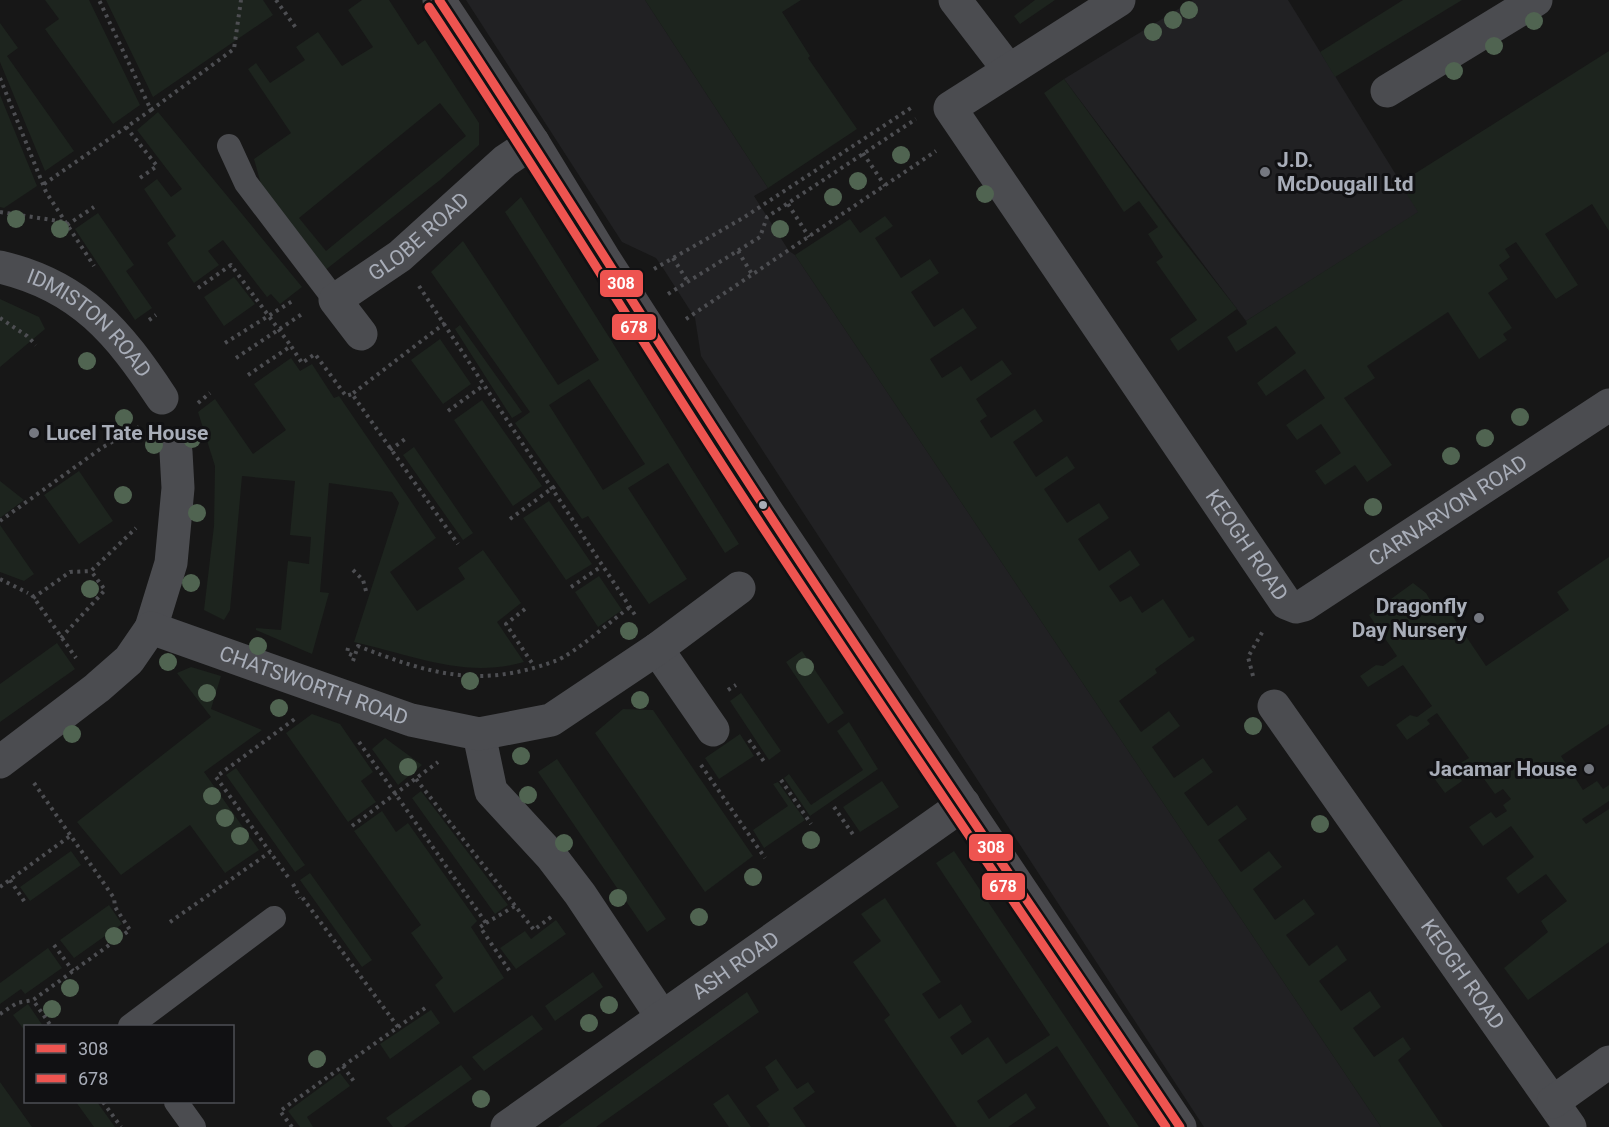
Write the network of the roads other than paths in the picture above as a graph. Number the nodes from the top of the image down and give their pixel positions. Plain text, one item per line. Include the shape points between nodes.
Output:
1 (439, 0) edge
2 (956, 0) edge
3 (1119, 0) edge
4 (1536, 0) edge
5 (1008, 69) junction
6 (1387, 91) dead end
7 (533, 142) junction
8 (229, 146) dead end
9 (0, 267) edge
10 (335, 300) junction
11 (362, 334) dead end
12 (162, 398) dead end
13 (1609, 405) edge
14 (176, 452) dead end
15 (739, 588) dead end
16 (1286, 603) joint
17 (152, 628) junction
18 (657, 649) junction
19 (1274, 706) road end
20 (713, 729) dead end
21 (479, 734) junction
22 (7, 757) edge
23 (964, 804) junction
24 (274, 918) dead end
25 (662, 1017) junction
26 (131, 1025) edge
27 (1609, 1062) edge
28 (177, 1103) edge
29 (1562, 1114) edge
30 (194, 1127) edge
31 (507, 1127) edge
32 (1179, 1127) edge

1 - 7 street
2 - 5 street
3 - 5 street
4 - 6 street
5 - 16 street, KEOGH ROAD via 946,118
7 - 10 street, GLOBE ROAD via 505,161 400,256
7 - 23 street via 766,510
8 - 10 lane via 246,183
9 - 12 street, IDMISTON ROAD via 40,280 102,318 130,349
10 - 11 street
13 - 16 street, CARNARVON ROAD via 1304,605
14 - 17 street via 171,563
15 - 18 street, CHATSWORTH ROAD
17 - 21 street, CHATSWORTH ROAD via 411,720
17 - 22 street via 129,660
18 - 20 street
18 - 21 street, CHATSWORTH ROAD via 551,720
19 - 29 street, KEOGH ROAD
21 - 25 street via 491,791 580,894
23 - 25 street, ASH ROAD
23 - 32 street
24 - 26 lane
25 - 31 street, ASH ROAD
27 - 29 street
28 - 30 lane

